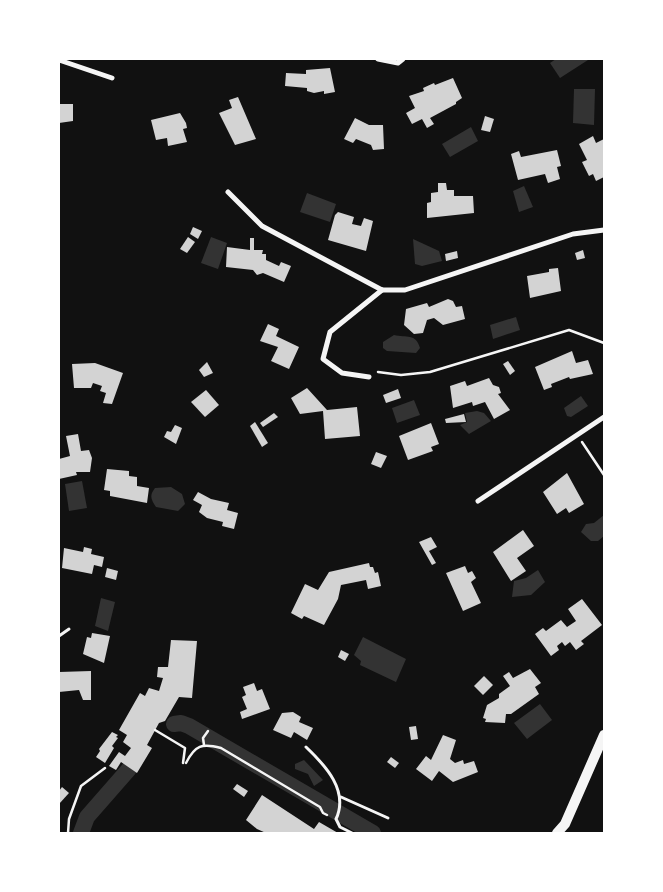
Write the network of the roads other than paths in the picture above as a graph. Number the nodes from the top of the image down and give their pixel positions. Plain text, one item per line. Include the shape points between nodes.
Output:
1 (378, 59) edge
2 (403, 59) edge
3 (59, 60) edge
4 (112, 78) dead end
5 (228, 192) dead end
6 (604, 230) edge
7 (382, 290) junction
8 (369, 377) road end
9 (604, 417) edge
10 (478, 501) dead end
11 (69, 629) dead end
12 (59, 636) edge
13 (604, 735) edge
14 (306, 747) dead end
15 (341, 797) junction
16 (388, 818) dead end
17 (352, 833) edge
18 (557, 833) edge

1 - 2 street via 398,63
3 - 4 street
5 - 7 street via 262,226
6 - 7 street via 573,234 405,290
7 - 8 street via 330,332 323,359 342,372
9 - 10 street
11 - 12 lane
13 - 18 main road via 565,824
14 - 15 lane via 332,776
15 - 16 lane
15 - 17 lane via 341,809 336,818 340,827

